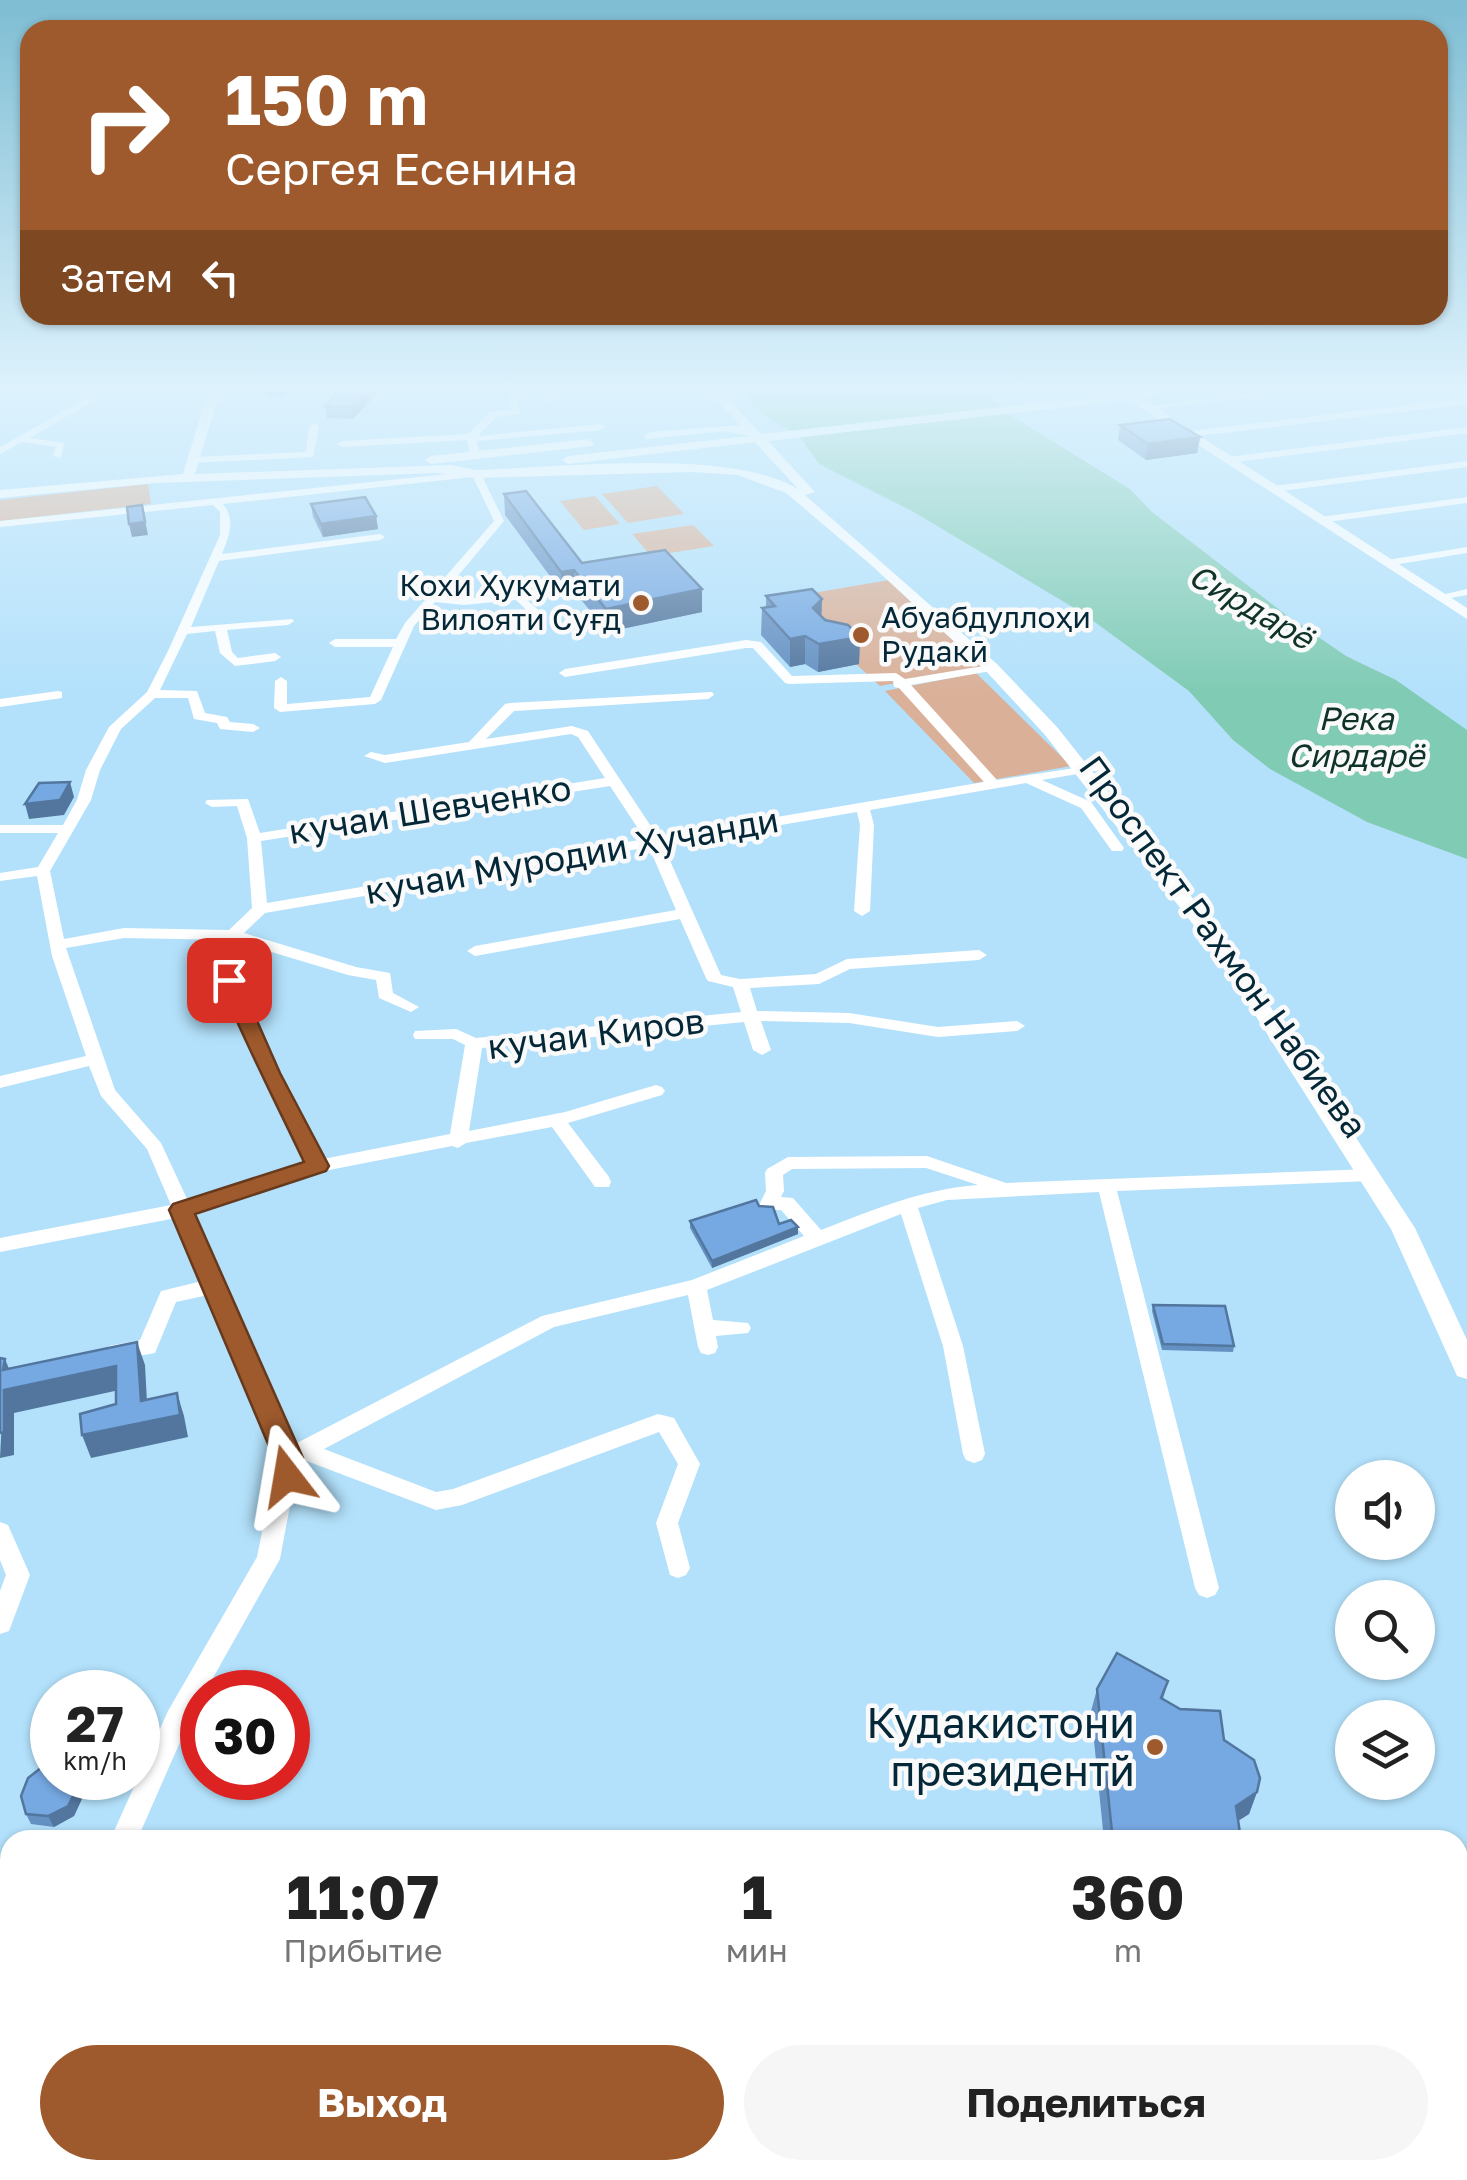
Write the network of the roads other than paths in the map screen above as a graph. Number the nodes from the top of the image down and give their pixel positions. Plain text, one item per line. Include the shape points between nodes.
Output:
1 (167, 490) edge
2 (316, 490) edge
3 (484, 490) edge
4 (790, 490) edge
5 (807, 490) edge
6 (1275, 490) edge
7 (222, 499) junction
8 (1467, 500) edge
9 (170, 504) junction
10 (1320, 520) junction
11 (0, 524) edge
12 (380, 537) dead end
13 (1467, 550) edge
14 (214, 558) junction
15 (1386, 563) junction
16 (1467, 592) edge
17 (1439, 597) junction
18 (433, 598) junction
19 (421, 612) junction
20 (1467, 615) edge
21 (288, 621) dead end
22 (220, 627) junction
23 (182, 630) junction
24 (335, 643) dead end
25 (400, 644) junction
26 (275, 657) dead end
27 (990, 667) junction
28 (565, 672) dead end
29 (282, 681) dead end
30 (898, 684) junction
31 (152, 694) junction
32 (58, 695) dead end
33 (708, 695) dead end
34 (0, 703) edge
35 (252, 728) dead end
36 (476, 742) junction
37 (378, 757) dead end
38 (1090, 768) junction
39 (1026, 778) junction
40 (614, 782) junction
41 (993, 784) junction
42 (212, 803) dead end
43 (862, 806) junction
44 (0, 828) edge
45 (66, 829) junction
46 (254, 838) junction
47 (654, 842) junction
48 (1117, 848) dead end
49 (43, 871) junction
50 (0, 878) edge
51 (260, 909) junction
52 (862, 911) dead end
53 (686, 913) junction
54 (234, 935) junction
55 (58, 945) junction
56 (474, 952) dead end
57 (979, 955) dead end
58 (229, 980) dead end
59 (740, 984) junction
60 (411, 1007) dead end
61 (753, 1016) junction
62 (1017, 1026) dead end
63 (421, 1035) dead end
64 (474, 1042) junction
65 (762, 1050) dead end
66 (94, 1059) junction
67 (0, 1082) edge
68 (656, 1090) dead end
69 (557, 1121) junction
70 (458, 1142) junction
71 (318, 1166) junction
72 (1371, 1175) junction
73 (602, 1182) dead end
74 (1106, 1184) junction
75 (1010, 1189) junction
76 (907, 1204) junction
77 (181, 1210) junction
78 (817, 1238) junction
79 (0, 1245) edge
80 (214, 1286) junction
81 (696, 1286) junction
82 (741, 1328) dead end
83 (1467, 1340) edge
84 (92, 1356) edge
85 (1467, 1369) edge
86 (296, 1454) junction
87 (974, 1454) dead end
88 (0, 1532) edge
89 (678, 1568) dead end
90 (1207, 1588) dead end
91 (0, 1622) edge
92 (127, 1830) edge

1 - 9 street
2 - 7 street
3 - 18 street via 499,522
4 - 27 main road, Проспект Рахмон Набиева
5 - 38 main road, Проспект Рахмон Набиева via 993,655
6 - 10 main road
7 - 9 street
7 - 14 street via 227,524
8 - 10 street
9 - 11 street
10 - 15 main road
12 - 14 street
13 - 15 street
14 - 23 street
15 - 17 main road
16 - 17 street
17 - 20 main road
18 - 19 street
18 - 19 street via 519,596 539,620
19 - 25 street
21 - 22 street
22 - 23 street
22 - 26 street via 235,662
23 - 31 street
24 - 25 street
25 - 29 street via 375,700 280,708
27 - 30 street
27 - 38 main road, Проспект Рахмон Набиева
28 - 30 street via 746,644 756,645 788,680 878,676
30 - 41 street
31 - 35 street via 193,694 199,716
31 - 45 street via 116,727
32 - 34 street
33 - 36 street via 510,707
36 - 37 street
36 - 40 street via 572,730 583,734
38 - 39 street, кучаи Муродии Хучанди
38 - 72 main road, Проспект Рахмон Набиева via 1224,952
38 - 83 main road, Проспект Рахмон Набиева via 1232,948 1386,1178
39 - 41 street, кучаи Муродии Хучанди
39 - 48 street via 1086,805
40 - 46 street, кучаи Шевченко
40 - 47 street
41 - 43 street, кучаи Муродии Хучанди
42 - 46 street, кучаи Шевченко via 242,802
43 - 47 street, кучаи Муродии Хучанди
43 - 52 street
44 - 45 street
45 - 49 street
46 - 51 street
47 - 51 street, кучаи Муродии Хучанди
47 - 53 street
49 - 50 street
49 - 55 street
51 - 54 street
53 - 56 street
53 - 59 street via 714,978
54 - 55 street via 124,933
54 - 60 street via 384,976 385,995
55 - 66 street
57 - 59 street, кучаи Киров via 847,964 819,978
58 - 71 street
59 - 61 street, кучаи Киров
61 - 62 street, кучаи Киров via 849,1018 938,1032
61 - 64 street, кучаи Киров
61 - 65 street, кучаи Киров
63 - 64 street via 456,1034
64 - 70 street, кучаи Киров
66 - 67 street
66 - 77 street via 106,1092 155,1148
68 - 69 street
69 - 70 street
69 - 73 street
70 - 71 street
71 - 77 street
72 - 74 street
72 - 85 main road, Проспект Рахмон Набиева
74 - 75 street
74 - 90 street
75 - 76 street
75 - 78 street via 928,1162 788,1164 774,1173 768,1205 786,1203
76 - 78 street
76 - 87 street via 953,1346
77 - 79 street
77 - 80 street
78 - 81 street
80 - 84 street via 168,1296 148,1347
80 - 86 street
81 - 82 street via 706,1338
81 - 86 street via 548,1320
86 - 89 street via 436,1501 666,1424 690,1464 668,1523
86 - 92 street via 268,1559 177,1719
88 - 91 street via 18,1575

